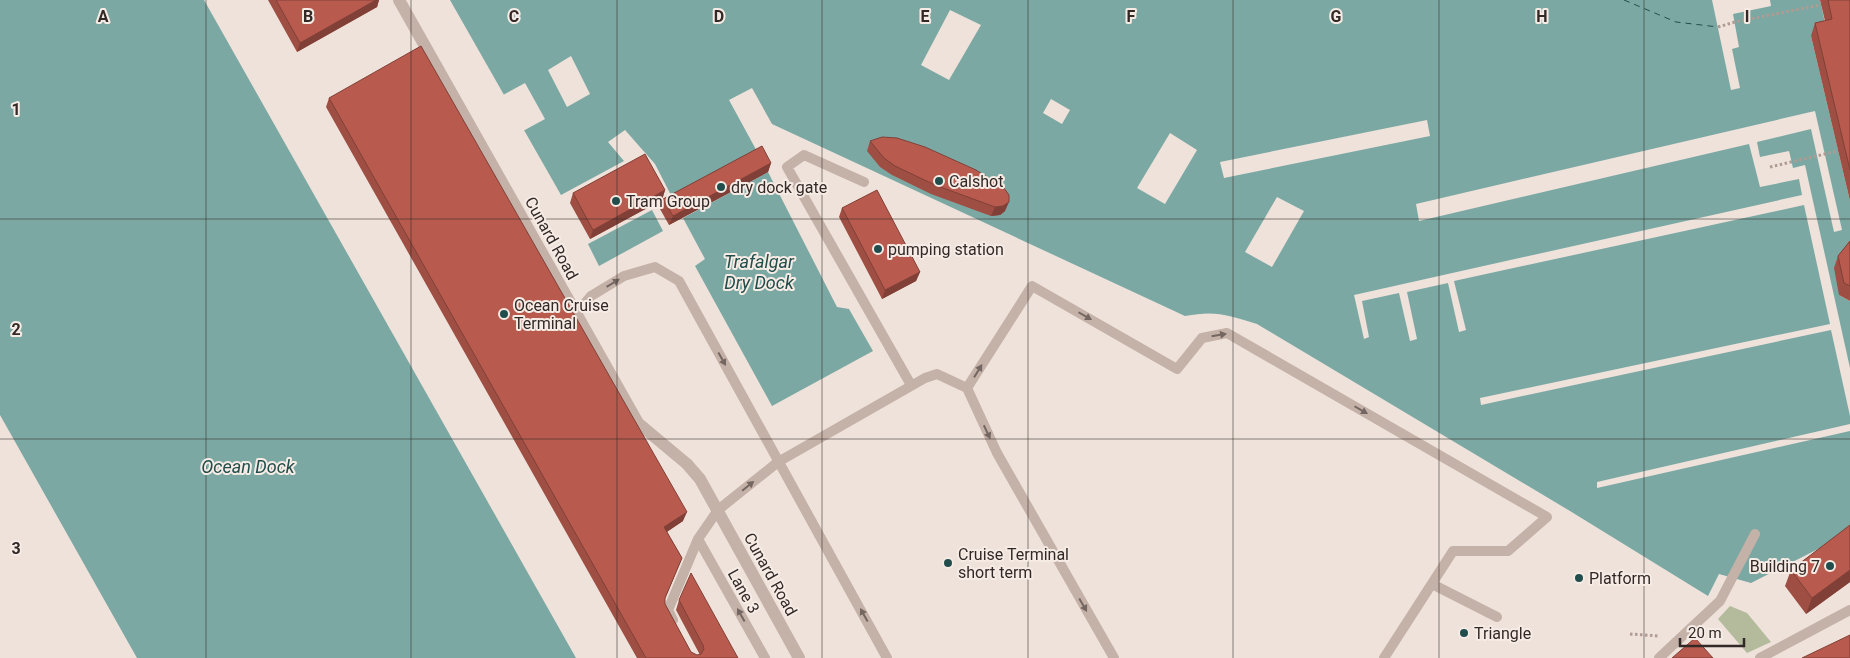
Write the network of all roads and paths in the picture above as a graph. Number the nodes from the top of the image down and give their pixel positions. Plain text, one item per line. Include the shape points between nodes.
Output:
1 (399, 0) edge
2 (1824, 0) edge
3 (1831, 4) edge
4 (1821, 5) junction
5 (1718, 27) dead end
6 (1850, 148) edge
7 (1770, 167) dead end
8 (864, 182) dead end
9 (576, 314) junction
10 (911, 385) junction
11 (967, 388) junction
12 (778, 462) junction
13 (718, 510) junction
14 (1755, 534) dead end
15 (698, 539) junction
16 (686, 566) junction
17 (695, 583) edge
18 (1432, 584) junction
19 (1850, 610) edge
20 (1497, 617) dead end
21 (677, 626) edge
22 (1630, 634) dead end
23 (1681, 638) junction
24 (765, 658) edge
25 (799, 658) edge
26 (887, 658) edge
27 (1114, 658) edge
28 (1384, 658) edge
29 (1659, 658) edge
30 (1760, 658) edge

1 - 9 street, Cunard Road
2 - 4 path
3 - 4 path
4 - 5 path
6 - 7 path
8 - 10 lane via 804,154 787,167
9 -> 12 lane via 591,296 624,276 656,267 679,281
9 - 13 street, Cunard Road via 638,423 700,479
10 - 11 lane via 937,374
10 - 12 lane
11 -> 18 lane via 1032,286 1177,369 1202,338 1227,333 1547,517 1508,551 1453,551
11 -> 27 lane via 997,454
13 -> 12 lane
26 -> 12 lane
13 - 15 lane
13 - 25 street, Cunard Road
14 - 23 lane via 1720,601
15 - 16 lane
24 -> 15 lane, Lane 3
16 - 17 lane
16 - 21 lane via 668,610
18 - 20 lane
18 - 28 lane
19 - 30 lane
22 - 23 path
23 - 29 lane

